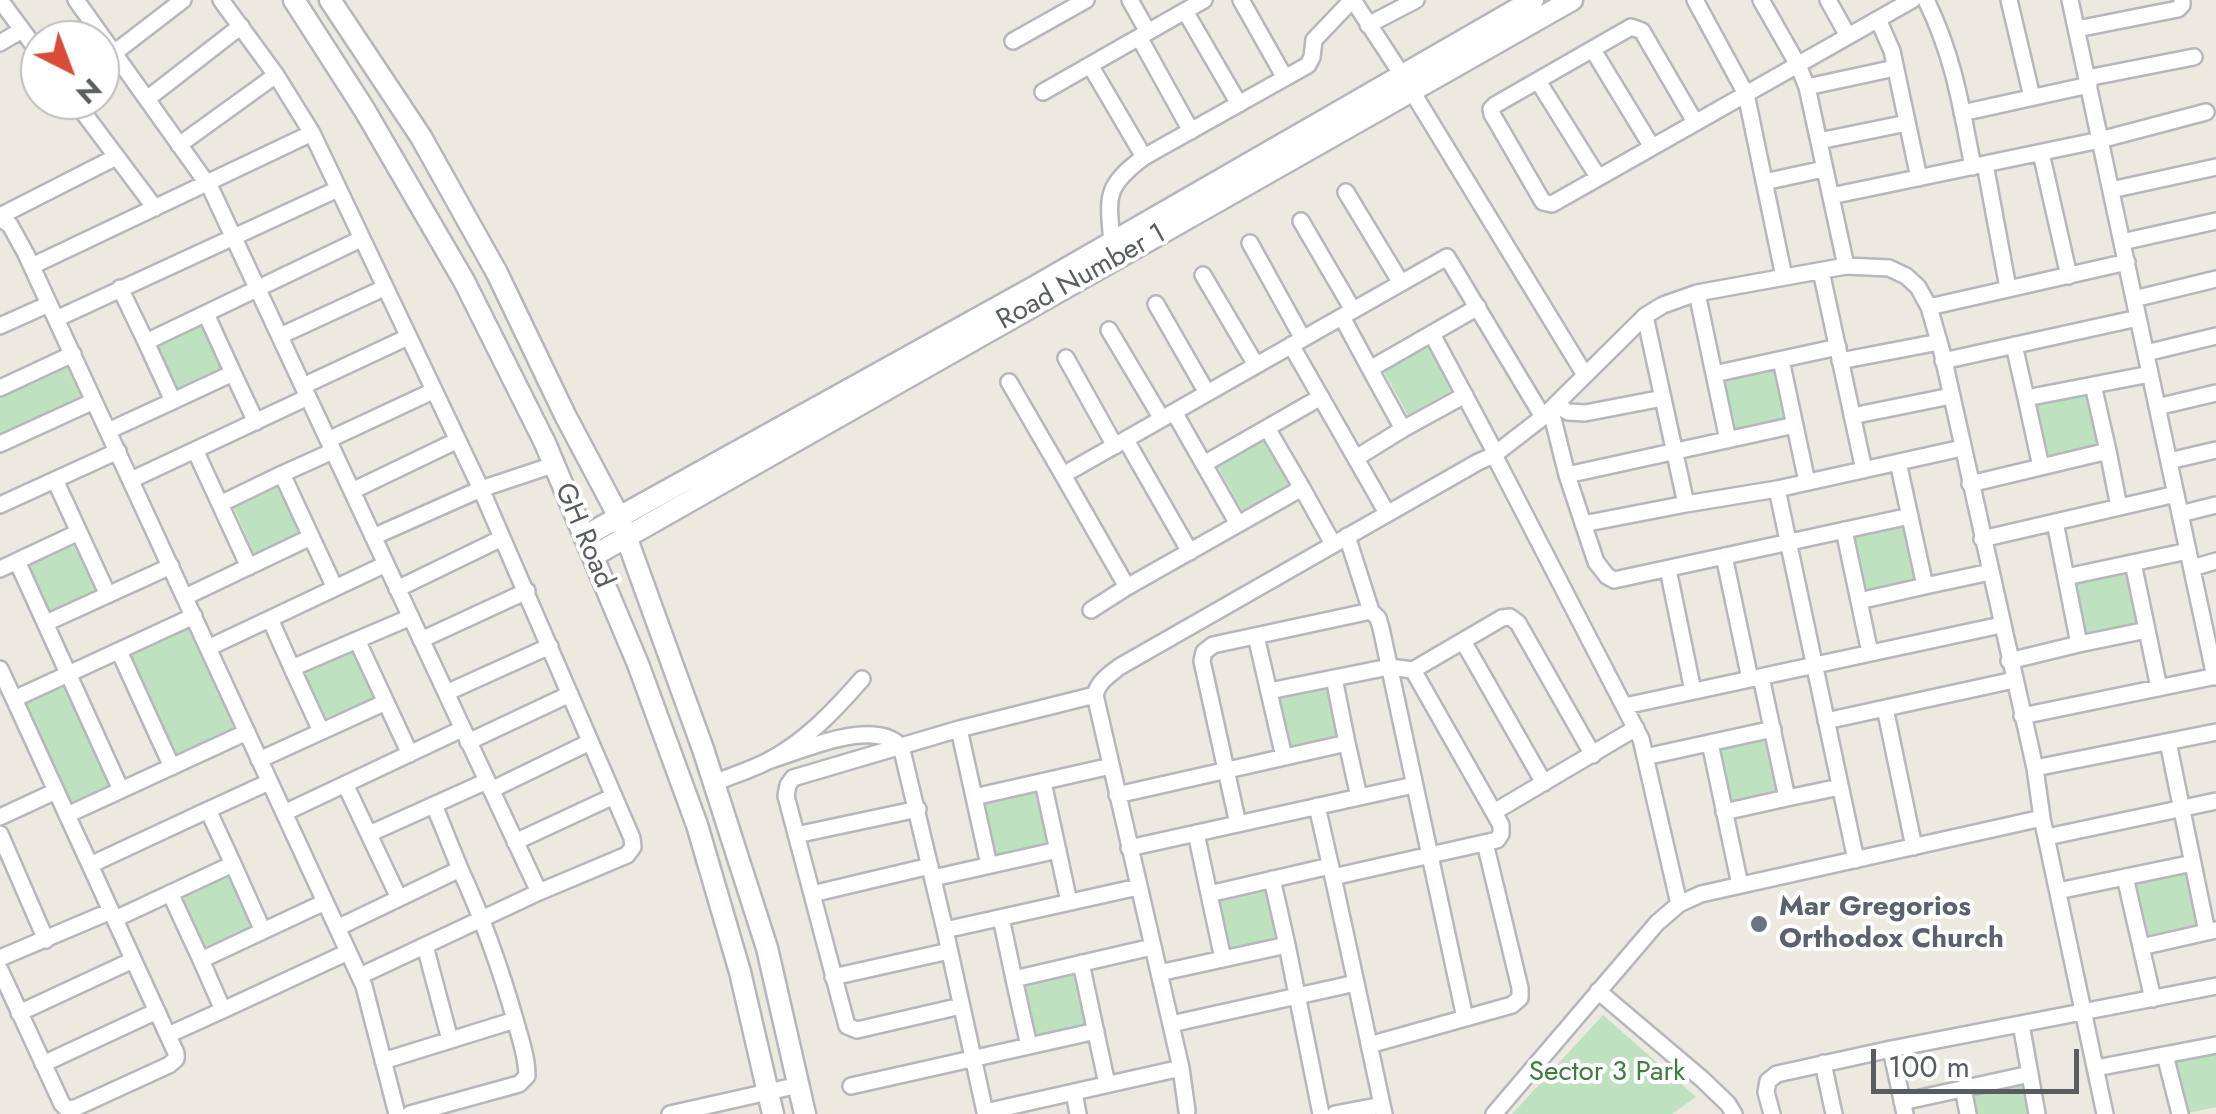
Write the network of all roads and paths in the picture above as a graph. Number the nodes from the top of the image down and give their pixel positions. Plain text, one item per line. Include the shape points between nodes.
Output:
1 (0, 0) edge
2 (183, 0) edge
3 (221, 0) edge
4 (294, 0) edge
5 (330, 0) edge
6 (1086, 0) edge
7 (1130, 0) edge
8 (1241, 0) edge
9 (1352, 0) edge
10 (1416, 0) edge
11 (1533, 0) edge
12 (1572, 0) edge
13 (1695, 0) edge
14 (1761, 0) edge
15 (1828, 0) edge
16 (1926, 0) edge
17 (2009, 0) edge
18 (2070, 0) edge
19 (2182, 0) edge
20 (1903, 2) edge
21 (1196, 4) edge
22 (1878, 20) junction
23 (1368, 25) junction
24 (240, 26) junction
25 (20, 27) edge
26 (2077, 29) junction
27 (1144, 35) junction
28 (1848, 36) junction
29 (1012, 42) dead end
30 (120, 47) edge
31 (1593, 50) junction
32 (2194, 56) dead end
33 (120, 61) edge
34 (1090, 65) junction
35 (1798, 65) junction
36 (1895, 68) junction
37 (276, 75) junction
38 (1286, 78) junction
39 (1538, 81) junction
40 (2088, 81) junction
41 (1407, 84) junction
42 (1807, 88) junction
43 (1043, 92) dead end
44 (1746, 94) junction
45 (2032, 97) junction
46 (147, 99) junction
47 (1239, 104) junction
48 (1962, 112) junction
49 (2206, 112) dead end
50 (89, 120) edge
51 (1695, 122) junction
52 (1907, 124) junction
53 (1191, 131) junction
54 (312, 133) junction
55 (2100, 140) junction
56 (1819, 141) junction
57 (180, 145) junction
58 (1652, 147) junction
59 (2040, 152) junction
60 (116, 157) junction
61 (1144, 157) junction
62 (1979, 165) junction
63 (2216, 167) edge
64 (1824, 170) junction
65 (1598, 178) junction
66 (1919, 178) junction
67 (1764, 182) junction
68 (207, 184) junction
69 (338, 189) junction
70 (2111, 190) junction
71 (1346, 192) dead end
72 (1831, 196) junction
73 (154, 208) junction
74 (0, 217) edge
75 (1301, 221) dead end
76 (2216, 221) edge
77 (233, 236) junction
78 (361, 239) junction
79 (1112, 242) junction
80 (2122, 242) junction
81 (1250, 243) dead end
82 (2126, 262) junction
83 (32, 266) junction
84 (1846, 266) junction
85 (1821, 270) junction
86 (1204, 275) dead end
87 (2069, 276) junction
88 (1784, 278) junction
89 (2216, 279) edge
90 (1401, 283) junction
91 (120, 288) junction
92 (384, 288) junction
93 (2008, 288) junction
94 (258, 290) junction
95 (1697, 293) junction
96 (2134, 299) junction
97 (1156, 304) dead end
98 (1478, 308) junction
99 (1930, 308) junction
100 (53, 311) junction
101 (1348, 313) junction
102 (206, 314) junction
103 (1645, 316) junction
104 (2138, 318) junction
105 (0, 326) edge
106 (1108, 330) dead end
107 (1432, 334) junction
108 (280, 336) junction
109 (2216, 336) edge
110 (408, 337) junction
111 (146, 342) junction
112 (1297, 342) junction
113 (1938, 342) junction
114 (2014, 345) junction
115 (2146, 352) junction
116 (73, 354) junction
117 (1839, 354) junction
118 (1066, 358) dead end
119 (1781, 360) junction
120 (1943, 361) junction
121 (1256, 365) junction
122 (1370, 369) junction
123 (233, 372) junction
124 (1714, 374) junction
125 (2150, 374) junction
126 (1585, 375) junction
127 (1009, 382) dead end
128 (2093, 385) junction
129 (0, 388) edge
130 (433, 391) junction
131 (306, 392) junction
132 (1207, 393) junction
133 (2216, 393) edge
134 (1465, 396) junction
135 (1951, 396) junction
136 (1321, 397) junction
137 (1662, 398) junction
138 (2026, 398) junction
139 (94, 400) junction
140 (173, 401) junction
141 (2157, 407) junction
142 (1550, 411) junction
143 (1168, 415) junction
144 (1852, 416) junction
145 (256, 422) junction
146 (1795, 425) junction
147 (1266, 428) junction
148 (1403, 429) junction
149 (108, 431) junction
150 (1728, 440) junction
151 (456, 441) junction
152 (1120, 443) junction
153 (0, 444) edge
154 (330, 445) junction
155 (1962, 448) junction
156 (195, 450) junction
157 (2216, 450) edge
158 (118, 451) junction
159 (1674, 451) junction
160 (2108, 451) junction
161 (1495, 454) junction
162 (1356, 458) junction
163 (2169, 461) junction
164 (1898, 462) junction
165 (1204, 464) junction
166 (553, 465) junction
167 (2041, 467) junction
168 (1864, 470) junction
169 (282, 474) junction
170 (1064, 475) junction
171 (1567, 475) junction
172 (56, 480) junction
173 (131, 480) junction
174 (1807, 482) junction
175 (1970, 484) junction
176 (1302, 488) junction
177 (481, 489) junction
178 (1777, 489) junction
179 (352, 491) junction
180 (2176, 494) junction
181 (220, 504) junction
182 (1686, 504) junction
183 (0, 505) edge
184 (2216, 505) edge
185 (2120, 507) junction
186 (1387, 513) junction
187 (2180, 514) junction
188 (1910, 516) junction
189 (2055, 522) junction
190 (1238, 524) junction
191 (1583, 524) junction
192 (622, 526) junction
193 (1844, 530) junction
194 (80, 532) junction
195 (374, 537) junction
196 (312, 538) junction
197 (502, 538) junction
198 (1982, 539) junction
199 (1340, 540) junction
200 (1788, 542) junction
201 (589, 546) junction
202 (1190, 552) junction
203 (1724, 556) junction
204 (17, 560) junction
205 (2190, 560) junction
206 (2216, 562) edge
207 (2133, 563) junction
208 (386, 564) junction
209 (171, 566) junction
210 (249, 567) junction
211 (0, 568) edge
212 (1668, 568) junction
213 (1990, 572) junction
214 (2066, 577) junction
215 (1924, 586) junction
216 (335, 588) junction
217 (397, 588) junction
218 (1127, 588) junction
219 (526, 591) junction
220 (108, 595) junction
221 (185, 597) junction
222 (1858, 601) junction
223 (1091, 610) dead end
224 (1371, 612) junction
225 (194, 616) junction
226 (270, 618) junction
227 (411, 618) junction
228 (2210, 621) edge
229 (46, 623) junction
230 (2001, 625) junction
231 (2147, 630) junction
232 (1256, 636) junction
233 (357, 640) junction
234 (422, 640) junction
235 (1463, 641) junction
236 (2078, 644) junction
237 (550, 646) junction
238 (208, 648) junction
239 (118, 651) junction
240 (1870, 653) junction
241 (2009, 661) junction
242 (1814, 665) junction
243 (1389, 667) junction
244 (292, 668) junction
245 (1413, 670) junction
246 (68, 674) junction
247 (2216, 676) edge
248 (2, 678) edge
249 (1334, 678) junction
250 (1756, 678) junction
251 (862, 679) dead end
252 (2014, 680) junction
253 (2160, 688) junction
254 (1269, 691) junction
255 (1694, 692) junction
256 (446, 693) junction
257 (570, 694) junction
258 (1095, 695) junction
259 (14, 699) junction
260 (386, 702) junction
261 (1625, 706) junction
262 (1884, 708) junction
263 (2022, 716) junction
264 (1826, 721) junction
265 (1636, 728) junction
266 (959, 729) junction
267 (1772, 729) junction
268 (322, 731) junction
269 (247, 732) junction
270 (2216, 732) edge
271 (465, 735) junction
272 (590, 742) junction
273 (2168, 742) junction
274 (1347, 743) junction
275 (1710, 743) junction
276 (902, 746) junction
277 (410, 754) junction
278 (1593, 755) junction
279 (1284, 757) junction
280 (1645, 757) junction
281 (259, 760) junction
282 (768, 761) junction
283 (1111, 766) junction
284 (172, 767) junction
285 (2034, 768) junction
286 (1226, 770) junction
287 (270, 782) junction
288 (1043, 782) junction
289 (714, 783) junction
290 (1544, 783) junction
291 (345, 784) junction
292 (1414, 785) junction
293 (489, 786) junction
294 (1840, 787) junction
295 (121, 790) junction
296 (56, 791) junction
297 (1117, 795) junction
298 (614, 796) junction
299 (974, 797) junction
300 (1359, 797) junction
301 (1787, 798) junction
302 (2216, 800) edge
303 (434, 806) junction
304 (1317, 806) junction
305 (2182, 808) junction
306 (918, 809) junction
307 (208, 810) junction
308 (1494, 812) junction
309 (1724, 812) junction
310 (1, 813) edge
311 (284, 813) junction
312 (67, 815) junction
313 (2042, 818) junction
314 (1238, 824) junction
315 (0, 834) edge
316 (369, 834) junction
317 (796, 834) junction
318 (1196, 834) junction
319 (2046, 838) junction
320 (515, 842) junction
321 (1485, 843) junction
322 (1914, 846) junction
323 (1129, 848) junction
324 (1058, 850) junction
325 (1430, 856) junction
326 (1856, 860) junction
327 (2193, 862) junction
328 (233, 864) junction
329 (90, 865) junction
330 (989, 866) junction
331 (460, 869) junction
332 (932, 872) junction
333 (1332, 872) junction
334 (2125, 877) junction
335 (1272, 879) junction
336 (1740, 885) junction
337 (1138, 887) junction
338 (2058, 891) junction
339 (539, 892) junction
340 (170, 893) junction
341 (812, 894) junction
342 (1209, 894) junction
343 (399, 898) junction
344 (325, 902) junction
345 (1070, 902) junction
346 (1679, 904) junction
347 (113, 915) junction
348 (1001, 918) junction
349 (482, 919) junction
350 (337, 928) junction
351 (945, 930) junction
352 (263, 931) junction
353 (2212, 931) edge
354 (46, 940) junction
355 (1286, 945) junction
356 (425, 946) junction
357 (1152, 947) junction
358 (2141, 947) junction
359 (949, 951) junction
360 (348, 952) junction
361 (0, 958) edge
362 (1223, 959) junction
363 (134, 960) junction
364 (200, 960) junction
365 (1081, 963) junction
366 (0, 970) edge
367 (1159, 973) junction
368 (360, 976) junction
369 (833, 976) junction
370 (1014, 978) junction
371 (1356, 983) junction
372 (2216, 986) edge
373 (1598, 992) junction
374 (1298, 996) junction
375 (2152, 999) junction
376 (962, 1006) junction
377 (224, 1010) junction
378 (157, 1011) junction
379 (20, 1013) junction
380 (2084, 1013) junction
381 (1465, 1018) junction
382 (515, 1020) junction
383 (1171, 1024) junction
384 (2021, 1024) junction
385 (1096, 1030) junction
386 (168, 1035) junction
387 (450, 1040) junction
388 (1369, 1045) junction
389 (1029, 1046) junction
390 (2216, 1046) edge
391 (1890, 1049) junction
392 (2165, 1055) junction
393 (973, 1058) junction
394 (382, 1061) junction
395 (43, 1064) junction
396 (1823, 1064) junction
397 (1181, 1068) junction
398 (2096, 1068) junction
399 (2030, 1074) junction
400 (799, 1084) junction
401 (1108, 1084) junction
402 (851, 1086) dead end
403 (1963, 1088) junction
404 (769, 1092) junction
405 (1074, 1092) junction
406 (1904, 1108) edge
407 (1382, 1109) edge
408 (980, 1113) edge
409 (1184, 1113) edge
410 (397, 1114) edge
411 (410, 1114) edge
412 (670, 1114) edge
413 (773, 1114) edge
414 (805, 1114) edge
415 (1078, 1114) edge
416 (1322, 1114) edge
417 (1335, 1114) edge
418 (1494, 1114) edge
419 (1734, 1114) edge
420 (1772, 1114) edge
421 (1834, 1114) edge
422 (1968, 1114) edge
423 (2037, 1114) edge
424 (2106, 1114) edge
425 (2180, 1114) edge

1 - 25 street
2 - 30 street
3 - 24 street
4 - 166 main road, GH Road via 464,282
5 - 192 main road, GH Road via 421,137 498,274
6 - 29 street
7 - 27 street
8 - 38 street
9 - 23 street
9 - 38 street via 1314,40 1311,62
10 - 23 street
11 - 41 main road, Road Number 1
12 - 41 main road, Road Number 1
13 - 44 street
14 - 35 street
15 - 28 street
16 - 48 street via 1947,47
17 - 45 street
18 - 26 street
19 - 26 street via 2178,9
20 - 22 street
21 - 27 street
21 - 47 street
22 - 28 street
22 - 36 street
23 - 41 street
24 - 37 street
24 - 46 street
26 - 40 street
27 - 34 street
27 - 53 street
28 - 35 street
31 - 39 street
31 - 51 street via 1630,27 1642,31
31 - 58 street
32 - 40 street
33 - 46 street
34 - 43 street
34 - 61 street
35 - 42 street
35 - 44 street
36 - 42 street
36 - 52 street
37 - 54 street
37 - 57 street
38 - 47 street
39 - 65 street
39 - 65 street via 1491,109 1542,202 1552,204
40 - 45 street
40 - 55 street
41 - 79 main road, Road Number 1
41 - 126 street
41 - 192 main road, Road Number 1
42 - 56 street
44 - 51 street
44 - 67 street
45 - 48 street
46 - 57 street
47 - 53 street
48 - 62 street
49 - 55 street
50 - 60 street
51 - 58 street
52 - 56 street
52 - 66 street
53 - 61 street
54 - 68 street
54 - 69 street
55 - 59 street
55 - 70 street
56 - 64 street
57 - 68 street
58 - 65 street
59 - 62 street
59 - 87 street
60 - 73 street
60 - 74 street
61 - 79 street via 1110,193
62 - 66 street
62 - 93 street
63 - 70 street
64 - 67 street
64 - 72 street
66 - 72 street
67 - 88 street
68 - 73 street
68 - 77 street
69 - 77 street
69 - 78 street
70 - 80 street
71 - 90 street
72 - 84 street
73 - 83 street
74 - 83 street
75 - 101 street
76 - 80 street
77 - 91 street
77 - 94 street
78 - 92 street
78 - 94 street
79 - 192 main road, Road Number 1
80 - 82 street
81 - 112 street
82 - 87 street
82 - 96 street
83 - 100 street
84 - 85 street
84 - 99 street via 1890,268 1918,287
85 - 88 street
85 - 117 street
86 - 121 street
87 - 93 street
88 - 95 street
89 - 96 street
90 - 98 street via 1447,256
90 - 101 street
91 - 100 street
91 - 111 street
92 - 108 street
92 - 110 street
93 - 99 street
94 - 102 street
94 - 108 street
95 - 103 street
95 - 124 street
96 - 104 street
97 - 132 street
98 - 107 street
98 - 142 street
99 - 113 street
100 - 105 street
100 - 116 street
101 - 112 street
101 - 122 street
102 - 111 street
102 - 123 street
103 - 126 street
103 - 137 street
104 - 114 street
104 - 115 street
106 - 143 street
107 - 122 street
107 - 134 street
108 - 131 street
109 - 115 street
110 - 130 street
110 - 131 street
111 - 140 street
112 - 121 street
112 - 136 street
113 - 117 street
113 - 120 street
114 - 120 street
114 - 138 street
115 - 125 street
116 - 129 street
116 - 139 street
117 - 119 street
117 - 144 street
118 - 152 street
119 - 124 street
119 - 146 street
120 - 135 street
121 - 132 street
122 - 148 street
123 - 140 street
123 - 145 street
124 - 150 street
125 - 128 street
125 - 141 street
126 - 142 street
127 - 170 street
128 - 138 street
128 - 160 street
130 - 151 street
130 - 154 street
131 - 145 street
131 - 154 street
132 - 143 street
133 - 141 street
134 - 148 street
134 - 161 street
135 - 144 street
135 - 155 street
136 - 147 street
136 - 162 street
137 - 142 street via 1584,413
137 - 159 street
138 - 167 street
139 - 149 street
139 - 153 street
140 - 149 street
141 - 163 street
142 - 161 street
142 - 171 street
143 - 152 street
143 - 165 street
144 - 168 street
145 - 156 street
146 - 150 street
146 - 174 street
147 - 165 street
147 - 176 street
148 - 162 street
149 - 158 street
150 - 159 street
151 - 177 street
151 - 179 street
152 - 170 street
152 - 202 street
154 - 169 street
154 - 179 street
155 - 164 street
155 - 175 street
156 - 173 street
156 - 181 street
157 - 163 street
158 - 172 street
158 - 173 street
159 - 171 street
159 - 182 street
160 - 167 street
160 - 185 street
161 - 186 street
161 - 261 street
162 - 186 street
163 - 180 street
164 - 168 street
164 - 188 street
165 - 190 street
166 - 177 street
166 - 201 main road, GH Road
167 - 175 street
168 - 174 street
169 - 181 street
169 - 196 street
170 - 218 street
171 - 191 street
172 - 183 street
172 - 194 street
173 - 209 street
174 - 178 street
175 - 198 street
176 - 190 street
176 - 199 street
177 - 195 street
177 - 197 street
178 - 182 street
178 - 200 street
179 - 195 street
180 - 185 street
180 - 187 street
181 - 210 street
182 - 191 street
184 - 187 street
185 - 189 street
186 - 199 street
187 - 205 street
188 - 193 street
188 - 215 street
189 - 198 street
189 - 214 street
190 - 202 street
191 - 212 street via 1606,576
192 - 201 main road, Road Number 1
192 - 289 main road, GH Road
193 - 200 street
193 - 222 street
194 - 204 street
194 - 220 street
195 - 208 street
196 - 210 street
196 - 216 street
197 - 217 street
197 - 219 street
198 - 213 street
199 - 224 street
199 - 258 street via 1119,666
200 - 203 street
200 - 242 street
201 - 404 main road, GH Road via 697,825
202 - 218 street
203 - 212 street
203 - 250 street
204 - 211 street
204 - 229 street
205 - 206 street
205 - 207 street
205 - 228 street
207 - 214 street
207 - 231 street
208 - 216 street
208 - 217 street
209 - 220 street
209 - 221 street
210 - 221 street
212 - 255 street
213 - 215 street
213 - 230 street
214 - 236 street
215 - 222 street
216 - 226 street
217 - 227 street
218 - 223 street
219 - 234 street
219 - 237 street
220 - 229 street
221 - 225 street
222 - 240 street
224 - 232 street
224 - 243 street
225 - 238 street
225 - 239 street
226 - 238 street
226 - 244 street
227 - 233 street
227 - 234 street
228 - 247 street
229 - 246 street
230 - 240 street
230 - 241 street
231 - 236 street
231 - 253 street
232 - 254 street
232 - 286 street via 1204,652
233 - 244 street
233 - 260 street
234 - 256 street
235 - 245 street
235 - 278 street via 1502,618 1518,623
235 - 290 street
236 - 241 street
237 - 256 street
237 - 257 street
238 - 269 street
239 - 246 street
239 - 284 street
240 - 242 street
241 - 252 street
242 - 250 street
242 - 264 street
243 - 245 street
243 - 249 street
243 - 292 street
244 - 268 street
245 - 308 street
246 - 259 street
246 - 295 street
247 - 253 street
248 - 259 street
249 - 254 street
249 - 274 street
250 - 255 street
250 - 267 street
251 - 282 street via 815,728
252 - 262 street
252 - 263 street
253 - 263 street
254 - 279 street
255 - 261 street
256 - 271 street
257 - 271 street
257 - 272 street
258 - 266 street
258 - 283 street
259 - 296 street
260 - 268 street
260 - 277 street
261 - 265 street
262 - 264 street
262 - 322 street
263 - 285 street
264 - 294 street
265 - 278 street
265 - 280 street
266 - 276 street
266 - 299 street
267 - 275 street
267 - 301 street
268 - 281 street
269 - 281 street
269 - 284 street
270 - 273 street
271 - 277 street
271 - 293 street
272 - 293 street
272 - 298 street
273 - 285 street
273 - 305 street
274 - 279 street
274 - 300 street
275 - 280 street
275 - 309 street
276 - 282 street via 887,737 859,735
276 - 306 street
276 - 317 street via 793,778 786,796
277 - 291 street
278 - 290 street
279 - 286 street
280 - 346 street
281 - 287 street
282 - 289 street
283 - 288 street
283 - 297 street
284 - 295 street
285 - 313 street
286 - 297 street
286 - 314 street
287 - 307 street
287 - 311 street
288 - 299 street
288 - 324 street
289 - 400 main road, GH Road via 767,948
290 - 308 street
291 - 311 street
291 - 316 street
292 - 300 street
292 - 325 street
293 - 303 street
293 - 320 street
294 - 301 street
294 - 326 street
295 - 312 street
296 - 310 street
296 - 312 street
297 - 323 street
298 - 320 street
298 - 339 street via 632,838 627,855
299 - 330 street
300 - 304 street
301 - 309 street
302 - 305 street
303 - 316 street
303 - 331 street
304 - 314 street
304 - 333 street
305 - 319 street
305 - 327 street
306 - 317 street
306 - 332 street
307 - 328 street
307 - 329 street
308 - 321 street via 1501,834
309 - 336 street
311 - 344 street
312 - 329 street
313 - 319 street
313 - 322 street
314 - 318 street
315 - 354 street
316 - 343 street
317 - 341 street
318 - 323 street
318 - 342 street
319 - 338 street
320 - 339 street
321 - 325 street
321 - 381 street via 1520,998
322 - 326 street
323 - 337 street
324 - 330 street
324 - 345 street
325 - 333 street
325 - 381 street
326 - 336 street
327 - 334 street
327 - 353 street
328 - 340 street
328 - 352 street
329 - 347 street
330 - 332 street
331 - 343 street
331 - 349 street
332 - 341 street
332 - 351 street
333 - 335 street
333 - 371 street
334 - 338 street
334 - 358 street
335 - 342 street
335 - 355 street
336 - 346 street
337 - 345 street
337 - 357 street
338 - 380 street
339 - 349 street
340 - 347 street
340 - 364 street
341 - 369 street
342 - 362 street
343 - 350 street
344 - 350 street
344 - 352 street
345 - 348 street
346 - 373 street
347 - 354 street
347 - 363 street
348 - 351 street
348 - 370 street
349 - 356 street
349 - 382 street
350 - 360 street
351 - 359 street
352 - 364 street
353 - 358 street
354 - 361 street
355 - 362 street
355 - 374 street
356 - 368 street
356 - 387 street
357 - 365 street
357 - 367 street
358 - 375 street
359 - 369 street
359 - 376 street
360 - 368 street
360 - 377 street
362 - 367 street
363 - 378 street
363 - 379 street
364 - 377 street
365 - 370 street
365 - 385 street
366 - 379 street
367 - 383 street
368 - 394 street
369 - 376 street via 851,1030
370 - 389 street
371 - 374 street
371 - 388 street
372 - 375 street
373 - 418 street
373 - 419 street
374 - 383 street
374 - 416 street
375 - 380 street
376 - 393 street
377 - 386 street
378 - 386 street
378 - 395 street
379 - 395 street
380 - 384 street
380 - 398 street
381 - 388 street
382 - 387 street
382 - 411 street via 527,1076
383 - 397 street
384 - 391 street
384 - 399 street
385 - 389 street
385 - 401 street
386 - 395 street via 176,1053 169,1065 75,1108 62,1104
387 - 394 street
388 - 407 street
389 - 393 street
390 - 392 street
391 - 396 street
391 - 406 street
392 - 398 street
392 - 425 street
393 - 402 street
393 - 408 street
394 - 410 street
396 - 420 street via 1768,1081
396 - 421 street
397 - 401 street
397 - 409 street
398 - 424 street
399 - 403 street
399 - 423 street
400 - 404 street
400 - 414 main road, GH Road
401 - 405 street
403 - 406 street
403 - 422 street
404 - 412 street
404 - 413 main road, GH Road
405 - 408 street
405 - 415 street
407 - 417 street

